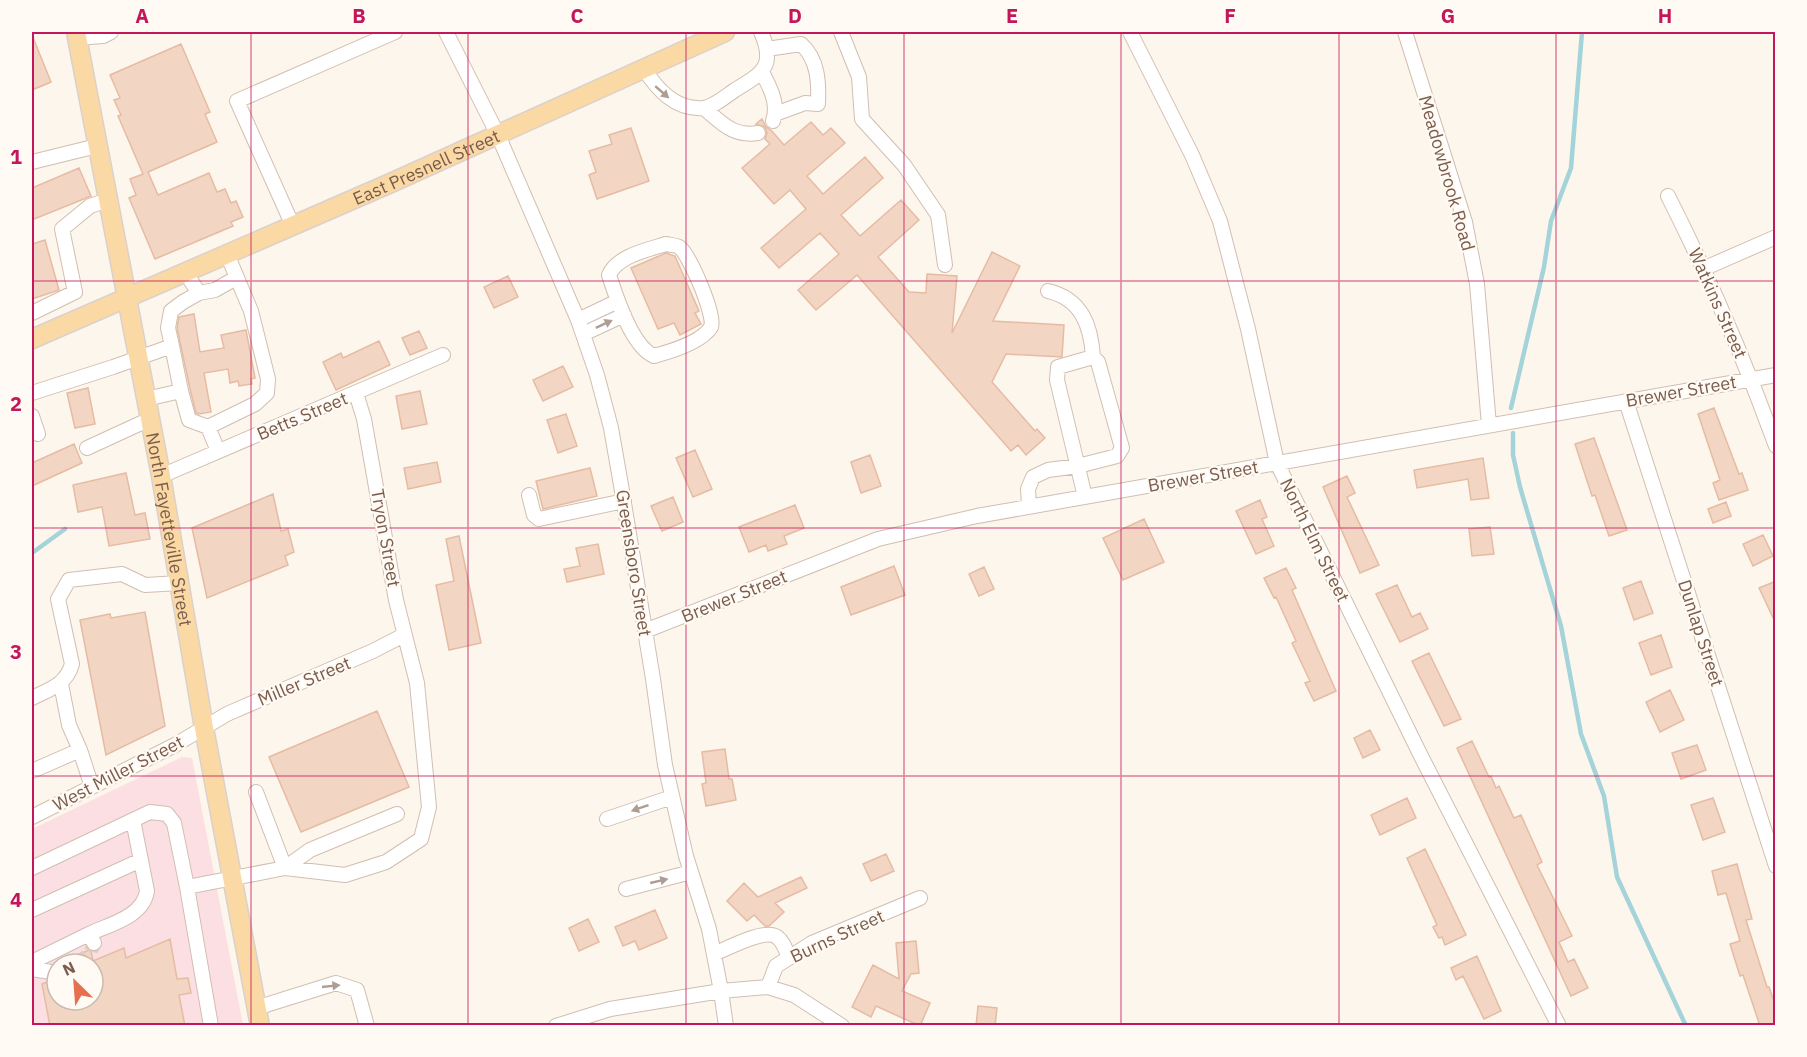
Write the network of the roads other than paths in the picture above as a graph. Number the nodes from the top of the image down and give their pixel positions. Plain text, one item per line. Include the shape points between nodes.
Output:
1 (111, 32) edge
2 (395, 32) edge
3 (446, 32) edge
4 (725, 32) edge
5 (841, 32) edge
6 (1130, 32) edge
7 (1405, 32) edge
8 (77, 35) edge
9 (765, 41) edge
10 (644, 69) junction
11 (762, 72) junction
12 (704, 108) junction
13 (758, 133) dead end
14 (498, 135) junction
15 (98, 146) junction
16 (32, 162) edge
17 (1668, 196) dead end
18 (108, 200) junction
19 (293, 226) junction
20 (1776, 237) edge
21 (227, 254) junction
22 (945, 265) dead end
23 (1705, 268) junction
24 (185, 272) junction
25 (236, 278) junction
26 (1048, 291) dead end
27 (199, 294) junction
28 (126, 298) junction
29 (618, 301) junction
30 (32, 313) edge
31 (624, 315) junction
32 (578, 320) junction
33 (583, 334) junction
34 (33, 335) edge
35 (172, 346) junction
36 (443, 355) dead end
37 (138, 357) junction
38 (1093, 357) junction
39 (1776, 375) edge
40 (1751, 378) junction
41 (181, 391) junction
42 (32, 393) edge
43 (356, 393) junction
44 (146, 399) junction
45 (1626, 400) junction
46 (32, 416) edge
47 (150, 419) junction
48 (1489, 425) junction
49 (208, 427) junction
50 (38, 434) dead end
51 (1776, 446) edge
52 (87, 448) dead end
53 (219, 451) junction
54 (1277, 463) junction
55 (1078, 466) junction
56 (161, 476) junction
57 (529, 495) dead end
58 (1085, 497) junction
59 (624, 501) junction
60 (1029, 506) junction
61 (180, 583) junction
62 (645, 631) junction
63 (404, 635) junction
64 (61, 684) junction
65 (32, 698) edge
66 (204, 728) junction
67 (80, 750) junction
68 (32, 771) edge
69 (92, 787) junction
70 (256, 792) dead end
71 (672, 797) junction
72 (396, 814) dead end
73 (32, 818) edge
74 (608, 819) dead end
75 (133, 820) junction
76 (141, 860) junction
77 (1776, 866) edge
78 (32, 868) edge
79 (285, 868) junction
80 (691, 872) junction
81 (232, 878) junction
82 (187, 887) junction
83 (626, 889) dead end
84 (920, 898) dead end
85 (32, 909) edge
86 (714, 954) junction
87 (789, 958) junction
88 (32, 962) edge
89 (768, 987) junction
90 (722, 991) junction
91 (258, 1017) edge
92 (211, 1026) edge
93 (367, 1026) edge
94 (556, 1026) edge
95 (726, 1026) edge
96 (842, 1026) edge
97 (1559, 1026) edge

1 - 8 street via 103,36
2 - 19 street via 237,101
3 - 14 street, Greensboro Street
4 - 10 main road, East Presnell Street
5 - 22 street via 860,78 862,119 904,165 938,215
6 - 54 street, North Elm Street via 1192,155 1220,221
7 - 48 street, Meadowbrook Road via 1465,222 1477,284
8 - 15 main road, North Fayetteville Street
9 - 11 street via 767,59
9 - 11 street via 801,44 812,57 819,84 818,104 805,103 774,117 773,95
10 -> 12 street via 665,95 687,106
10 - 14 main road, East Presnell Street
11 - 12 street
12 - 13 street via 733,131 745,135
14 - 19 main road, East Presnell Street
14 - 32 street, Greensboro Street
15 - 16 street
15 - 18 main road, North Fayetteville Street
17 - 23 street, Watkins Street
18 - 28 main road, North Fayetteville Street
18 - 30 street via 90,206 62,229 75,292
19 - 21 main road, East Presnell Street
20 - 23 street
21 - 24 main road, East Presnell Street
21 - 25 street
23 - 40 street, Watkins Street
24 - 27 street
24 - 28 main road, East Presnell Street
25 - 27 street
25 - 49 street via 250,311 268,379 267,393 255,404
26 - 38 street via 1081,310 1090,332
27 - 35 street via 171,311 168,328
28 - 34 main road, East Presnell Street
28 - 37 main road, North Fayetteville Street
29 - 31 street
29 - 31 street via 609,275 612,268 622,260 666,244 679,246 707,301 712,320 711,327 686,346 654,356 646,353
29 - 32 street
33 -> 31 street
32 - 33 street, Greensboro Street
33 - 59 street, Greensboro Street via 611,428
35 - 37 street
35 - 41 street
36 - 43 street, Betts Street
37 - 42 street
37 - 44 main road, North Fayetteville Street
38 - 55 street via 1058,367 1057,380
38 - 55 street via 1098,362 1122,448 1117,456
39 - 40 street, Brewer Street
40 - 45 street, Brewer Street
40 - 51 street, Watkins Street
41 - 44 street
41 - 49 street via 189,420
43 - 53 street, Betts Street
43 - 63 street, Tryon Street
44 - 47 main road, North Fayetteville Street
45 - 48 street, Brewer Street
45 - 77 street, Dunlap Street
46 - 50 street
47 - 52 street
47 - 56 main road, North Fayetteville Street
48 - 54 street, Brewer Street
49 - 53 street
53 - 56 street, Betts Street
54 - 58 street, Brewer Street
54 - 97 street, North Elm Street
55 - 58 street
55 - 60 street via 1048,470 1033,477 1028,489
56 - 61 main road, North Fayetteville Street
57 - 59 street via 534,515 539,519
58 - 60 street, Brewer Street
59 - 62 street, Greensboro Street
60 - 62 street, Brewer Street via 878,539
61 - 64 street via 145,585 122,574 69,580 58,599 72,664
61 - 66 main road, North Fayetteville Street
62 - 71 street, Greensboro Street
63 - 66 street, Miller Street
63 - 79 street, Tryon Street via 417,683 429,807 421,839 386,862 345,875
64 - 65 street
64 - 67 street via 69,725
66 - 69 street, West Miller Street
66 - 81 main road, North Fayetteville Street
67 - 68 street
67 - 69 street
69 - 73 street, West Miller Street
70 - 79 street
71 -> 74 street
71 - 80 street, Greensboro Street
72 - 79 street via 310,850
75 - 76 street
75 - 78 street
75 - 82 street via 150,812 171,817
76 - 85 street
76 - 88 street via 147,891 139,910 91,939
79 - 81 street
83 -> 80 street
80 - 86 street, Greensboro Street
81 - 82 street
81 - 91 main road, North Fayetteville Street
82 - 92 street
84 - 87 street, Burns Street via 812,944
86 - 87 street via 769,934 779,938
86 - 90 street, Greensboro Street
87 - 89 street, Burns Street via 776,966
89 - 90 street
89 - 96 street via 794,995
90 - 94 street via 610,1009
90 - 95 street, Greensboro Street
91 -> 93 street via 275,1002 336,983 357,990

